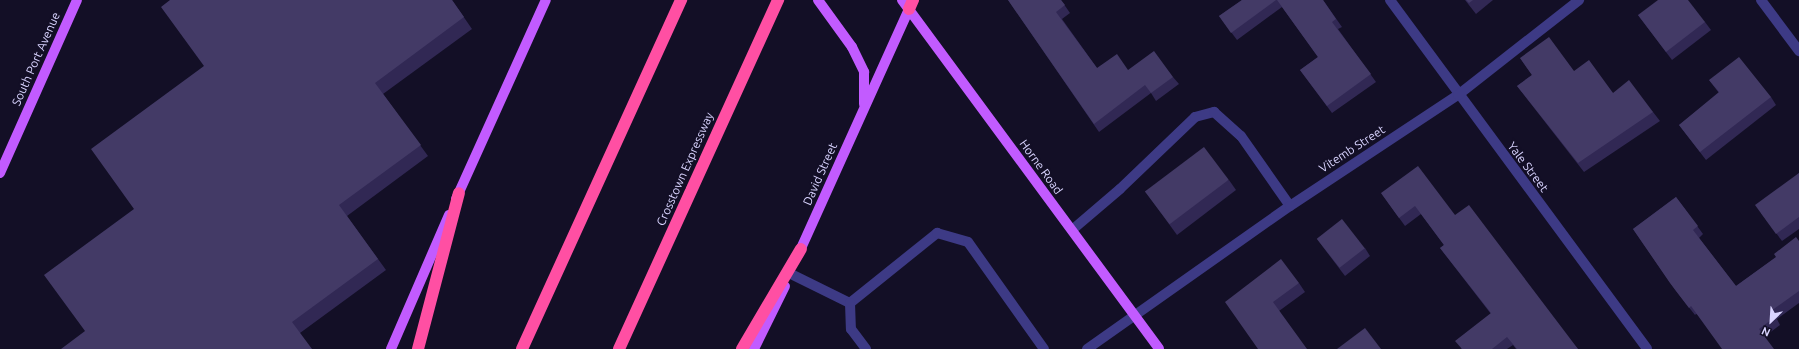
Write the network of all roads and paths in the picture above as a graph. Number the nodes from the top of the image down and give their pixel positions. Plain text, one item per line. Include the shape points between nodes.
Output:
1 (77, 0) edge
2 (546, 0) edge
3 (681, 0) edge
4 (778, 0) edge
5 (818, 0) edge
6 (1390, 0) edge
7 (1579, 0) edge
8 (1761, 0) edge
9 (908, 3) edge
10 (1799, 51) edge
11 (1458, 95) junction
12 (864, 106) junction
13 (4, 154) edge
14 (0, 173) edge
15 (459, 193) junction
16 (1290, 206) junction
17 (1072, 230) junction
18 (801, 249) junction
19 (791, 274) junction
20 (850, 303) junction
21 (1135, 316) junction
22 (391, 349) edge
23 (418, 349) edge
24 (522, 349) edge
25 (619, 349) edge
26 (742, 349) edge
27 (754, 349) edge
28 (866, 349) edge
29 (1044, 349) edge
30 (1087, 349) edge
31 (1159, 349) edge
32 (1647, 349) edge

1 - 13 main road, South Port Avenue
2 - 15 main road
3 - 24 highway
4 - 25 highway, Crosstown Expressway
5 - 12 main road via 852,47 864,72
6 - 11 street, Yale Street
7 - 11 street, Vitemb Street
8 - 10 street
9 - 12 main road, David Street
9 - 17 main road, Horne Road
11 - 16 street, Vitemb Street
11 - 32 street, Yale Street
12 - 18 main road, David Street
13 - 14 main road, South Port Avenue
15 - 22 main road
15 - 23 highway
16 - 17 street via 1241,136 1214,112 1195,117 1120,189
16 - 21 street, Vitemb Street
17 - 21 main road, Horne Road
18 - 19 main road, David Street
18 - 26 highway
19 - 20 street
19 - 27 main road, David Street
20 - 28 street via 851,328
20 - 29 street via 937,234 968,242
21 - 30 street, Vitemb Street
21 - 31 main road, Horne Road

